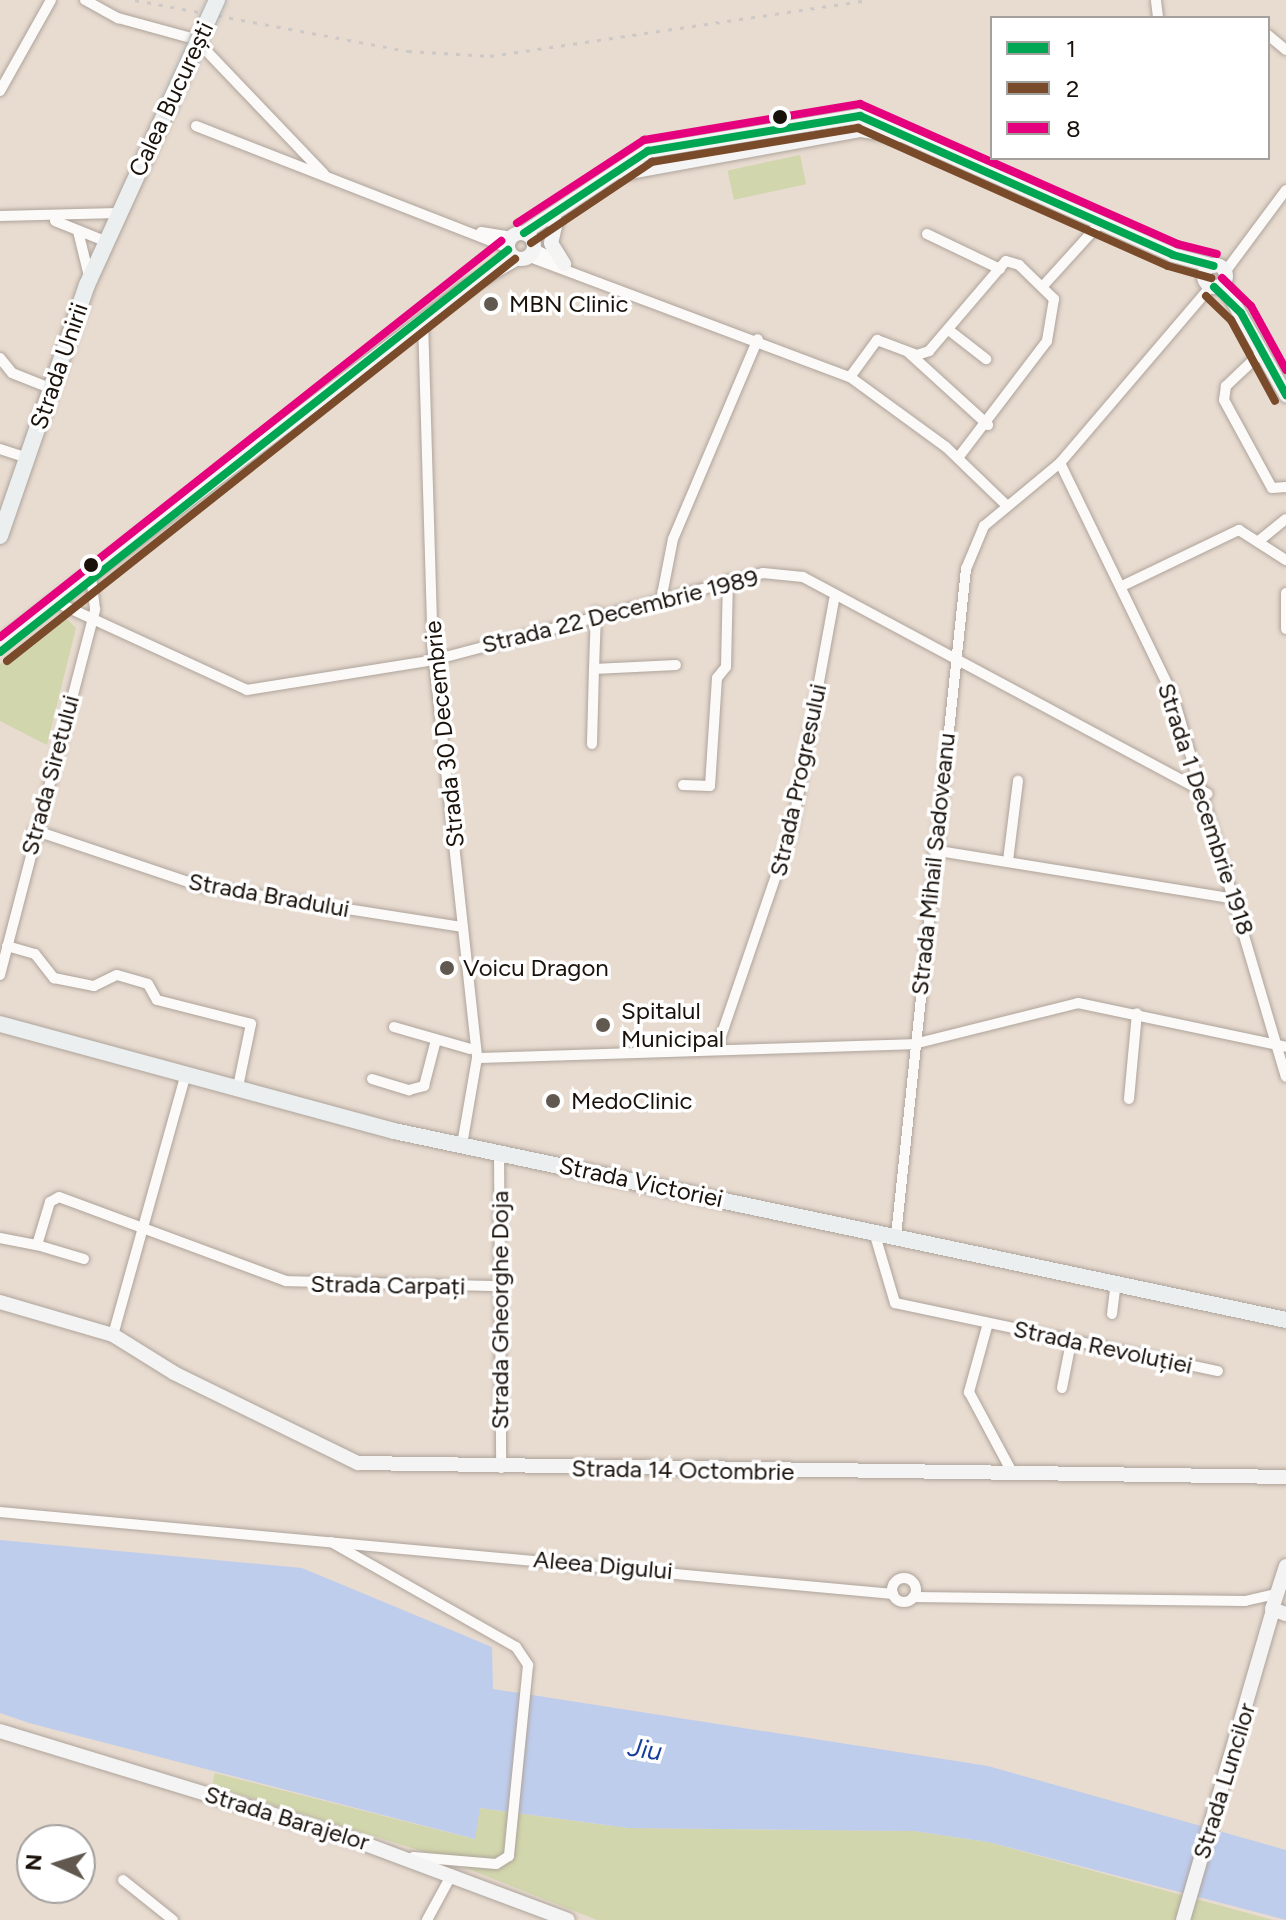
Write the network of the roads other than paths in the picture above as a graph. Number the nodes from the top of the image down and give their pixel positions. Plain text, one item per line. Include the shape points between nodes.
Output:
1 (51, 0) edge
2 (85, 0) edge
3 (217, 0) edge
4 (1270, 37) edge
5 (1286, 50) edge
6 (0, 91) edge
7 (196, 126) dead end
8 (328, 178) junction
9 (1286, 190) edge
10 (572, 205) junction
11 (121, 206) junction
12 (2, 214) edge
13 (556, 222) junction
14 (1101, 222) junction
15 (78, 223) junction
16 (927, 234) dead end
17 (105, 241) junction
18 (521, 246) junction
19 (569, 268) junction
20 (1000, 269) junction
21 (1214, 277) junction
22 (87, 285) junction
23 (1043, 286) junction
24 (423, 320) junction
25 (950, 331) junction
26 (758, 339) junction
27 (1262, 352) junction
28 (909, 353) junction
29 (0, 358) edge
30 (986, 359) dead end
31 (850, 377) junction
32 (52, 389) junction
33 (1286, 395) edge
34 (988, 425) junction
35 (0, 449) edge
36 (27, 458) junction
37 (958, 458) junction
38 (1060, 463) junction
39 (1286, 487) edge
40 (1005, 504) junction
41 (1286, 519) edge
42 (0, 536) edge
43 (1260, 540) junction
44 (1286, 560) edge
45 (91, 577) junction
46 (728, 580) junction
47 (1122, 586) junction
48 (1286, 593) edge
49 (662, 595) junction
50 (834, 600) junction
51 (58, 603) junction
52 (596, 612) junction
53 (91, 623) junction
54 (1286, 629) edge
55 (14, 637) junction
56 (0, 644) edge
57 (0, 652) edge
58 (956, 659) junction
59 (434, 660) junction
60 (676, 665) dead end
61 (594, 669) junction
62 (592, 744) dead end
63 (1018, 781) dead end
64 (683, 785) dead end
65 (1207, 794) junction
66 (34, 830) junction
67 (933, 850) junction
68 (1008, 861) junction
69 (1236, 899) junction
70 (463, 927) junction
71 (7, 946) junction
72 (0, 975) edge
73 (1137, 1013) junction
74 (0, 1024) edge
75 (394, 1027) dead end
76 (1274, 1031) junction
77 (1286, 1031) edge
78 (436, 1040) junction
79 (914, 1044) junction
80 (1282, 1047) edge
81 (717, 1048) junction
82 (474, 1053) junction
83 (186, 1073) junction
84 (1286, 1077) edge
85 (372, 1079) dead end
86 (238, 1087) junction
87 (1129, 1099) dead end
88 (462, 1145) junction
89 (499, 1152) junction
90 (146, 1225) junction
91 (874, 1232) junction
92 (896, 1236) junction
93 (0, 1238) edge
94 (37, 1245) junction
95 (84, 1259) dead end
96 (1116, 1281) junction
97 (497, 1286) junction
98 (0, 1302) edge
99 (1112, 1314) dead end
100 (1286, 1320) edge
101 (988, 1323) junction
102 (113, 1335) junction
103 (1071, 1342) junction
104 (1218, 1371) dead end
105 (1062, 1388) dead end
106 (501, 1468) junction
107 (1013, 1474) junction
108 (1286, 1477) edge
109 (0, 1512) edge
110 (331, 1541) junction
111 (1286, 1566) edge
112 (912, 1580) junction
113 (894, 1588) junction
114 (926, 1592) junction
115 (913, 1597) junction
116 (1277, 1607) edge
117 (0, 1731) edge
118 (407, 1857) junction
119 (452, 1874) junction
120 (123, 1880) dead end
121 (532, 1913) edge
122 (173, 1920) edge
123 (427, 1920) edge
124 (568, 1920) edge
125 (1183, 1920) edge

1 - 6 street
2 - 8 street via 118,18 195,39
3 - 11 main road, Calea București, bridge
4 - 5 street
7 - 8 street
8 - 18 street via 459,229
9 - 21 street
10 - 13 main road
10 - 14 main road via 613,176 666,154 861,130 914,139
10 - 18 main road
11 - 15 street
11 - 17 main road, Strada Unirii
12 - 15 street
13 - 18 main road
13 - 19 main road via 551,243
14 - 21 main road
14 - 23 street
15 - 17 street
15 - 22 street via 87,246
16 - 20 street
17 - 22 main road, Strada Unirii
18 - 19 street
18 - 24 main road
19 - 26 street
20 - 23 street via 1015,262
20 - 25 street
21 - 27 main road
21 - 38 street
22 - 32 main road, Strada Unirii
23 - 34 street via 1055,307 1044,350
24 - 45 main road
24 - 59 street, Strada 30 Decembrie
25 - 28 street via 929,351
25 - 30 street
26 - 31 street
26 - 49 street via 673,539
27 - 33 main road
27 - 39 street via 1226,386 1224,400 1272,488
28 - 31 street via 877,340
28 - 34 street
29 - 32 street via 12,373
31 - 37 street
32 - 36 main road, Strada Unirii
34 - 37 street
35 - 36 street
36 - 42 main road, Strada Unirii
37 - 40 street
38 - 40 street
38 - 47 street, Strada 1 Decembrie 1918
40 - 58 street, Strada Mihail Sadoveanu via 979,532 966,569
41 - 43 street
43 - 44 street
43 - 47 street via 1239,530
45 - 51 main road
45 - 53 street via 97,596
46 - 49 street, Strada 22 Decembrie 1989
46 - 50 street, Strada 22 Decembrie 1989 via 763,573 803,577
46 - 64 street via 726,667 717,678 710,786
47 - 65 street, Strada 1 Decembrie 1918 via 1173,696
48 - 54 street
49 - 52 street, Strada 22 Decembrie 1989
50 - 58 street, Strada 22 Decembrie 1989
50 - 81 street, Strada Progresului via 792,829
51 - 53 street, Strada 22 Decembrie 1989
51 - 55 main road
52 - 59 street, Strada 22 Decembrie 1989
52 - 61 street
53 - 59 street, Strada 22 Decembrie 1989 via 247,690
53 - 66 street, Strada Siretului
55 - 56 main road
55 - 57 main road
58 - 65 street, Strada 22 Decembrie 1989
58 - 67 street, Strada Mihail Sadoveanu
59 - 70 street, Strada 30 Decembrie
60 - 61 street
61 - 62 street
63 - 68 street
65 - 69 street, Strada 1 Decembrie 1918
66 - 70 street, Strada Bradului via 210,889
66 - 71 street, Strada Siretului
67 - 68 street
67 - 79 street, Strada Mihail Sadoveanu
68 - 69 street
69 - 76 street, Strada 1 Decembrie 1918
70 - 82 street, Strada 30 Decembrie
71 - 72 street, Strada Siretului
71 - 86 street via 35,954 54,978 94,986 117,975 148,984 157,1000 251,1024
73 - 79 street via 1068,1003
73 - 80 street
73 - 87 street
74 - 83 main road, Strada Victoriei
75 - 78 street
76 - 77 street
76 - 80 street, Strada 1 Decembrie 1918
78 - 82 street
78 - 85 street via 424,1086 409,1090
79 - 81 street
79 - 92 street, Strada Mihail Sadoveanu
80 - 84 street, Strada 1 Decembrie 1918
81 - 82 street
82 - 88 street, Strada 30 Decembrie
83 - 86 main road, Strada Victoriei
83 - 90 street
86 - 88 main road, Strada Victoriei
88 - 89 main road, Strada Victoriei
89 - 91 main road, Strada Victoriei
89 - 97 street, Strada Gheorghe Doja
90 - 94 street, Strada Carpați via 59,1197 50,1202
90 - 97 street, Strada Carpați via 298,1283
90 - 102 street
91 - 92 main road, Strada Victoriei
91 - 101 street, Strada Revoluției via 895,1303
92 - 96 main road, Strada Victoriei
93 - 94 street
94 - 95 street
96 - 99 street
96 - 100 main road, Strada Victoriei
97 - 106 street, Strada Gheorghe Doja
98 - 102 main road, Strada 14 Octombrie
101 - 103 street, Strada Revoluției
101 - 107 street, Strada Revoluției via 969,1392
102 - 106 main road, Strada 14 Octombrie via 346,1461
103 - 104 street, Strada Revoluției
103 - 105 street
106 - 107 main road, Strada 14 Octombrie
107 - 108 main road, Strada 14 Octombrie
109 - 110 street, Aleea Digului
110 - 113 street, Aleea Digului
110 - 118 street, Aleea Digului via 526,1656 531,1690 515,1822 504,1862
111 - 116 main road, Strada Luncilor
112 - 113 street
112 - 114 street
112 - 115 street
113 - 115 street, Aleea Digului via 902,1601
114 - 115 street
114 - 116 street via 1245,1601
116 - 125 main road, Strada Luncilor
117 - 118 main road, Strada Barajelor
118 - 119 main road, Strada Barajelor
119 - 121 main road, Strada Barajelor
119 - 123 street
120 - 122 street
121 - 124 main road, Strada Barajelor

